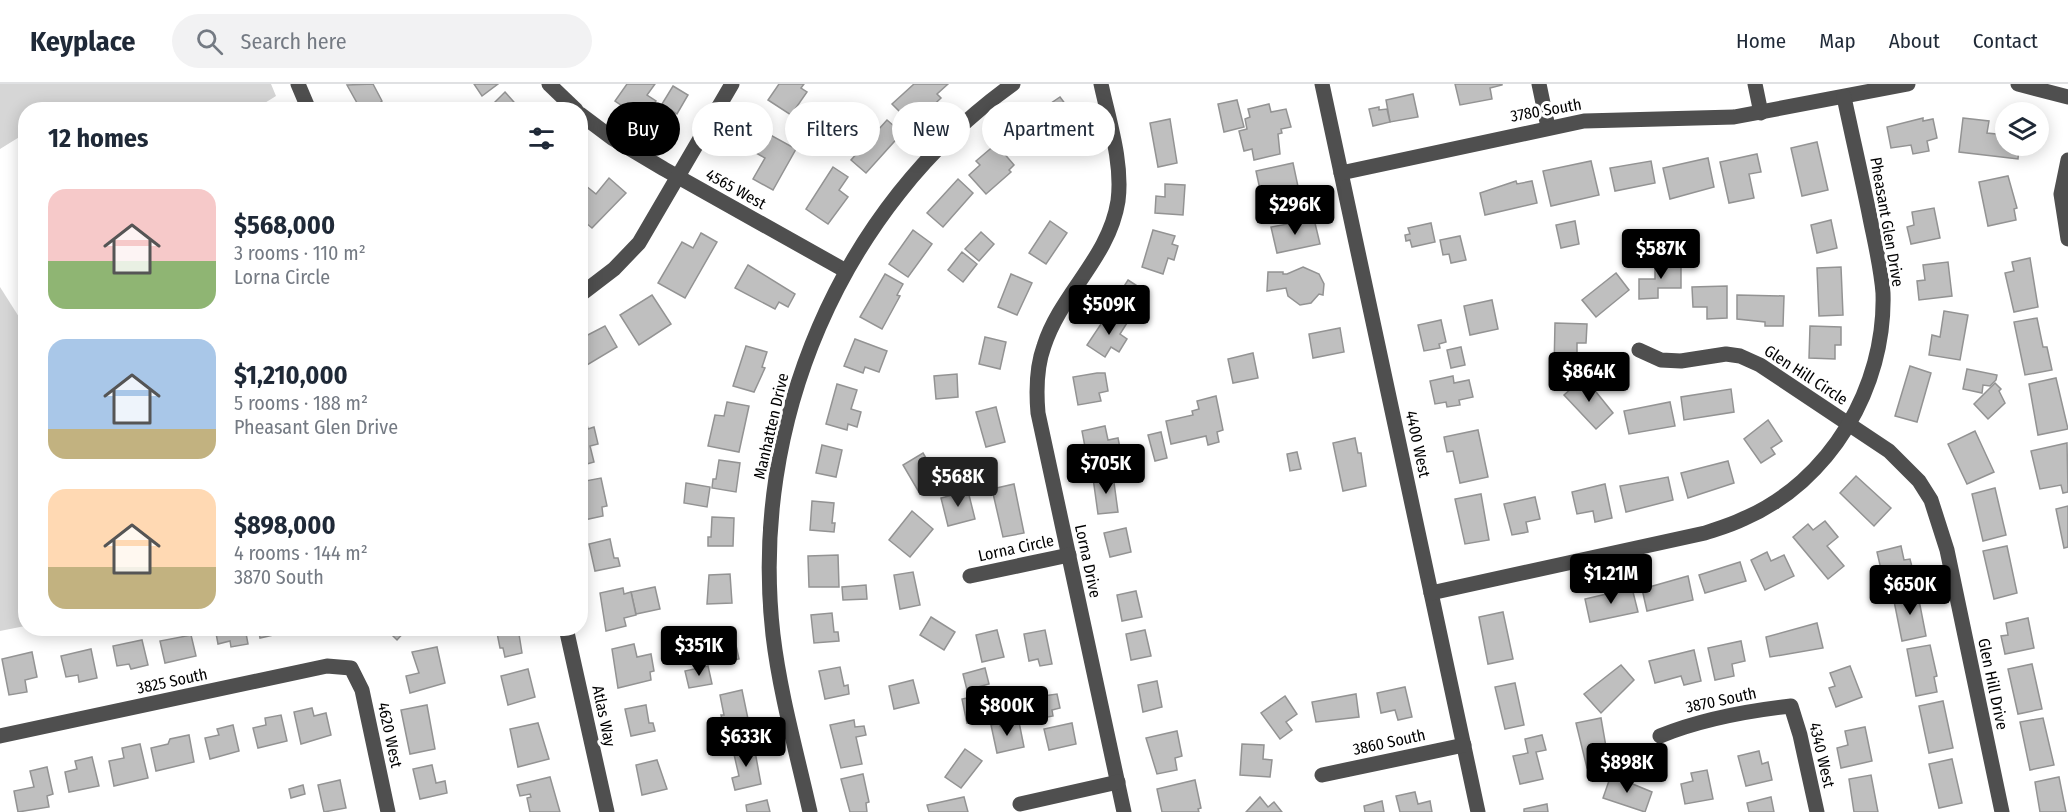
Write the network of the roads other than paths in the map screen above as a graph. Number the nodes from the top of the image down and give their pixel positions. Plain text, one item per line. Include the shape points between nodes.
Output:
1 (297, 84) edge
2 (549, 84) edge
3 (732, 84) edge
4 (1013, 84) edge
5 (1101, 84) edge
6 (1322, 84) edge
7 (1539, 84) edge
8 (1755, 84) edge
9 (1908, 84) edge
10 (2018, 84) edge
11 (1844, 97) junction
12 (2068, 97) edge
13 (305, 102) edge
14 (568, 102) edge
15 (1761, 113) junction
16 (588, 120) edge
17 (1548, 127) junction
18 (2068, 160) edge
19 (1341, 173) junction
20 (679, 177) junction
21 (2068, 239) edge
22 (846, 271) junction
23 (588, 289) edge
24 (1639, 350) dead end
25 (1849, 424) junction
26 (1069, 555) junction
27 (970, 576) dead end
28 (1431, 593) junction
29 (568, 636) edge
30 (351, 668) joint
31 (1791, 706) joint
32 (0, 736) edge
33 (1660, 736) dead end
34 (1464, 745) junction
35 (1322, 775) dead end
36 (1118, 782) junction
37 (1020, 804) dead end
38 (388, 812) edge
39 (607, 812) edge
40 (810, 812) edge
41 (1124, 812) edge
42 (1478, 812) edge
43 (1816, 812) edge
44 (2002, 812) edge

1 - 13 street
2 - 14 street
3 - 20 street
4 - 22 street, Manhatten Drive via 923,164 894,197
5 - 26 street, Lorna Drive via 1116,156 1118,201 1101,250 1044,344 1036,391
6 - 19 street, 4400 West
7 - 17 street
8 - 15 street
9 - 11 street, 3780 South
10 - 12 street
11 - 15 street, 3780 South
11 - 25 street, Pheasant Glen Drive via 1877,250 1882,293 1874,367
15 - 17 street, 3780 South via 1706,119 1616,119
16 - 20 street, 4565 West
17 - 19 street, 3780 South
18 - 21 street via 2061,194
19 - 28 street, 4400 West
20 - 22 street, 4565 West
20 - 23 street via 639,243
22 - 40 street, Manhatten Drive via 816,330 794,393 770,517 773,635
24 - 25 street, Glen Hill Circle via 1661,360 1740,356
25 - 28 street, Pheasant Glen Drive via 1832,451 1808,476 1744,519 1705,533
25 - 44 street, Glen Hill Drive via 1903,464 1931,500 1947,550
26 - 27 street, Lorna Circle
26 - 36 street, Lorna Drive
28 - 34 street, 4400 West
29 - 39 street, Atlas Way
30 - 32 street, 3825 South via 327,666
30 - 38 street, 4620 West via 362,690
31 - 33 street, 3870 South via 1690,724
31 - 43 street, 4340 West
34 - 35 street, 3860 South
34 - 42 street, 4400 West
36 - 37 street
36 - 41 street, Lorna Drive

